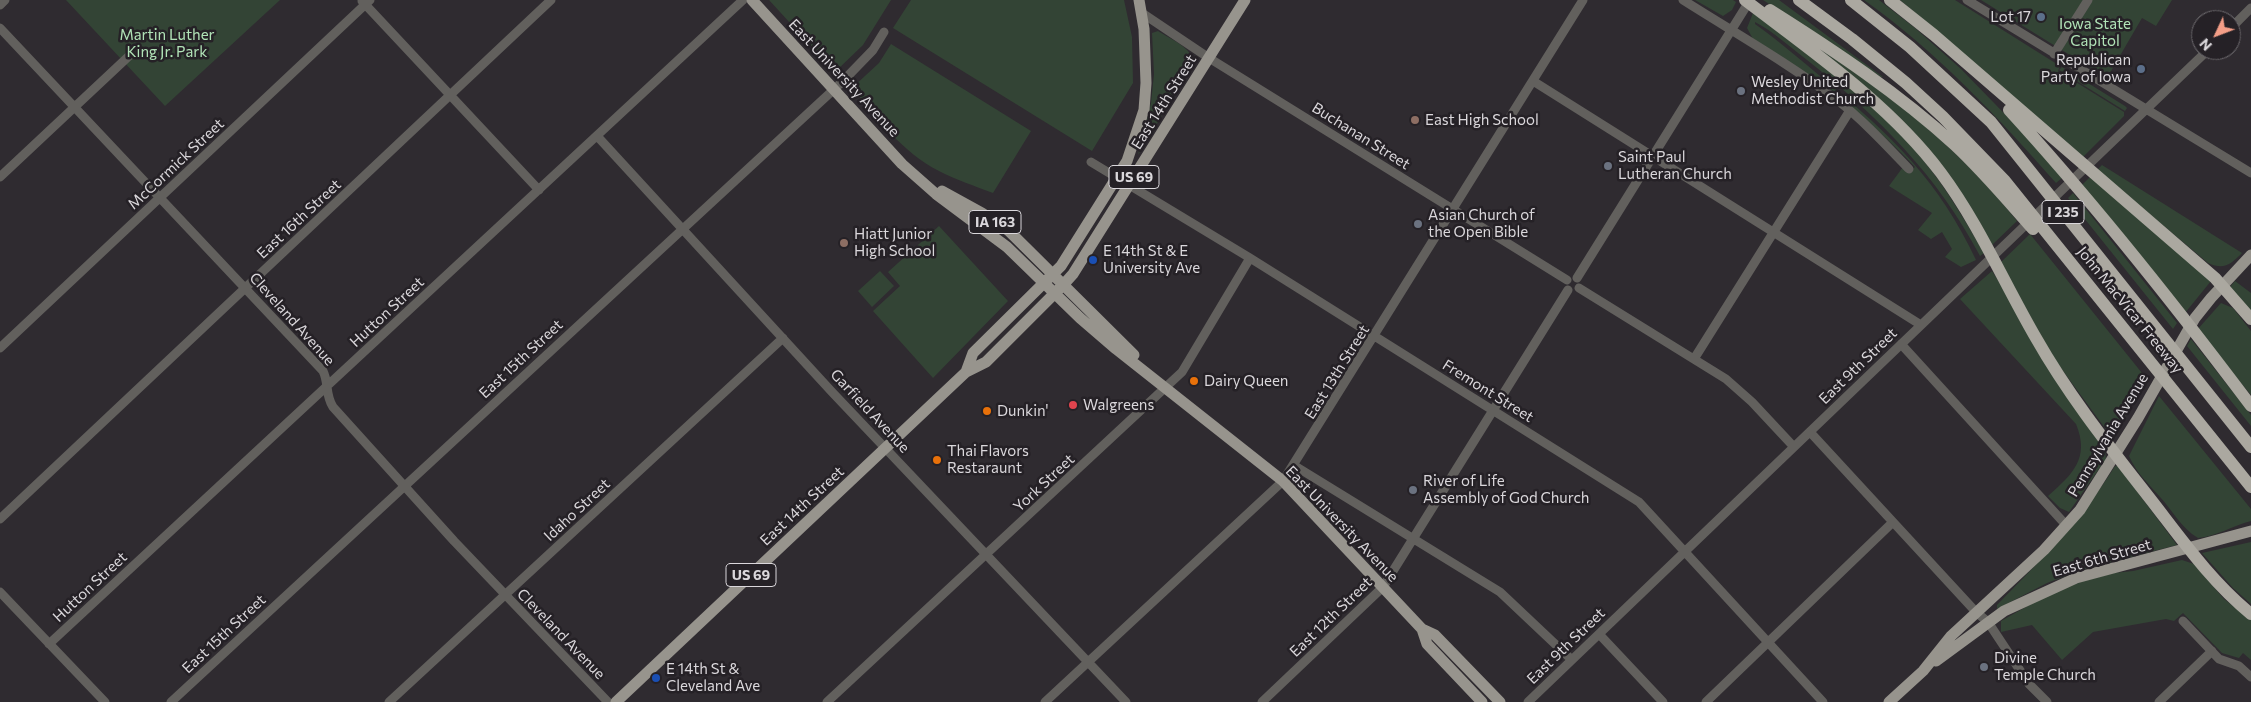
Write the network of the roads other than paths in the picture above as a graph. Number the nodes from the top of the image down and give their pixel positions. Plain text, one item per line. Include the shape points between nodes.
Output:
1 (5, 0) edge
2 (551, 0) edge
3 (743, 0) edge
4 (752, 0) edge
5 (1139, 0) edge
6 (1245, 0) edge
7 (1583, 0) edge
8 (1683, 0) edge
9 (1745, 0) edge
10 (1750, 0) edge
11 (1754, 0) edge
12 (1799, 0) edge
13 (1851, 0) edge
14 (1890, 0) edge
15 (1967, 0) edge
16 (2088, 0) edge
17 (366, 1) edge
18 (0, 5) edge
19 (2251, 8) edge
20 (1142, 14) junction
21 (2241, 18) edge
22 (0, 28) edge
23 (1731, 30) junction
24 (884, 32) dead end
25 (2054, 54) junction
26 (128, 56) dead end
27 (1209, 58) junction
28 (2198, 60) edge
29 (1974, 71) junction
30 (1533, 81) junction
31 (834, 90) junction
32 (450, 95) junction
33 (74, 107) junction
34 (2145, 110) junction
35 (1850, 112) junction
36 (598, 136) junction
37 (1653, 157) junction
38 (1091, 162) dead end
39 (1909, 169) dead end
40 (2251, 173) edge
41 (915, 174) junction
42 (0, 177) edge
43 (1117, 178) junction
44 (1129, 185) junction
45 (539, 190) junction
46 (160, 197) junction
47 (1452, 209) junction
48 (681, 229) junction
49 (1774, 233) junction
50 (2251, 255) edge
51 (1250, 258) junction
52 (1054, 273) junction
53 (1577, 278) junction
54 (1567, 280) junction
55 (1044, 282) junction
56 (1064, 284) junction
57 (2222, 285) junction
58 (246, 288) junction
59 (1579, 288) junction
60 (1568, 290) junction
61 (1055, 294) junction
62 (2110, 312) junction
63 (2251, 319) edge
64 (1921, 325) junction
65 (1375, 336) junction
66 (783, 338) junction
67 (1901, 344) junction
68 (0, 348) edge
69 (1694, 359) junction
70 (966, 372) junction
71 (326, 387) junction
72 (1166, 388) junction
73 (2251, 406) edge
74 (1494, 411) junction
75 (1810, 432) junction
76 (1794, 447) junction
77 (2251, 447) edge
78 (885, 448) junction
79 (2116, 455) junction
80 (1295, 466) junction
81 (1283, 481) junction
82 (404, 486) junction
83 (2251, 487) edge
84 (0, 519) edge
85 (1893, 522) junction
86 (2066, 525) junction
87 (2247, 533) edge
88 (1415, 538) junction
89 (2189, 549) junction
90 (1684, 552) junction
91 (986, 556) junction
92 (1384, 587) junction
93 (0, 592) edge
94 (506, 596) junction
95 (1976, 612) junction
96 (2251, 614) edge
97 (2183, 621) dead end
98 (1988, 622) junction
99 (1422, 629) junction
100 (1599, 634) junction
101 (1768, 643) junction
102 (49, 644) junction
103 (2212, 651) junction
104 (1572, 660) junction
105 (1087, 663) junction
106 (1922, 670) junction
107 (2251, 676) edge
108 (105, 702) edge
109 (171, 702) edge
110 (389, 702) edge
111 (608, 702) edge
112 (616, 702) edge
113 (827, 702) edge
114 (1045, 702) edge
115 (1126, 702) edge
116 (1262, 702) edge
117 (1482, 702) edge
118 (1500, 702) edge
119 (1528, 702) edge
120 (1663, 702) edge
121 (1706, 702) edge
122 (1823, 702) edge
123 (1889, 702) edge
124 (2047, 702) edge
125 (2159, 702) edge

1 - 18 street
2 - 32 street, East 16th Street
3 - 36 street, Hutton Street
4 - 31 main road, East University Avenue / IA 163
5 - 20 main road, US 69
6 - 27 main road, East 14th Street / US 69
7 - 30 street, East 13th Street
8 - 23 street
9 - 79 highway via 1871,100 1941,173 1980,234 2050,363
10 - 23 street
11 - 62 highway via 1870,75 1956,146
12 - 62 highway, John MacVicar Freeway / I 235 via 1852,39 1943,117 2004,181
13 - 77 highway, John MacVicar Freeway / I 235 via 1910,47 1991,122
14 - 29 highway
15 - 25 street
16 - 25 street
17 - 32 street
17 - 46 street, McCormick Street
19 - 21 street
20 - 27 street, Buchanan Street
20 - 43 main road, US 69 via 1146,83 1144,110 1127,161
22 - 33 street, Cleveland Avenue
23 - 35 street via 1790,66
23 - 37 street
24 - 31 street, East 15th Street via 873,50
25 - 34 street
26 - 33 street
27 - 44 main road, East 14th Street / US 69
27 - 47 street, Buchanan Street
28 - 34 street, East 9th Street
29 - 57 highway
29 - 73 highway via 2048,153
30 - 37 street
30 - 47 street, East 13th Street
31 - 41 main road, East University Avenue / IA 163
31 - 48 street, East 15th Street
32 - 45 street
32 - 58 street, East 16th Street
33 - 42 street
33 - 46 street, Cleveland Avenue
34 - 40 street
34 - 64 street, East 9th Street
35 - 39 street
35 - 49 street
36 - 45 street, Hutton Street
36 - 48 street, Garfield Avenue
37 - 49 street
37 - 53 street
38 - 43 street, Fremont Street
41 - 52 main road, East University Avenue / IA 163 via 1008,231
41 - 55 main road, East University Avenue / IA 163 via 936,194 1007,247
43 - 44 street, Fremont Street
43 - 52 main road, East 14th Street / US 69
44 - 51 street, Fremont Street
44 - 56 main road, East 14th Street / US 69
45 - 71 street, Hutton Street
46 - 58 street, Cleveland Avenue
46 - 68 street, McCormick Street
47 - 54 street, Buchanan Street
47 - 65 street, East 13th Street
48 - 66 street, Garfield Avenue
48 - 82 street, East 15th Street
49 - 64 street
49 - 69 street
50 - 57 main road, Pennsylvania Avenue
51 - 65 street, Fremont Street
51 - 72 street, York Street via 1182,372
52 - 55 main road, East 14th Street / US 69
52 - 56 main road, East University Avenue / IA 163
53 - 54 street
53 - 59 street
54 - 60 street
55 - 61 main road, East University Avenue / IA 163
55 - 70 main road, East 14th Street / US 69 via 973,353
56 - 61 main road, East 14th Street / US 69
56 - 72 main road, East University Avenue
57 - 63 highway
57 - 79 main road, Pennsylvania Avenue via 2178,346
58 - 71 street, Cleveland Avenue via 323,371
58 - 84 street, East 16th Street
59 - 60 street
59 - 69 street
60 - 74 street, East 12th Street
61 - 70 main road, East 14th Street / US 69 via 986,362
61 - 72 main road, East University Avenue
62 - 83 highway, John MacVicar Freeway / I 235
64 - 67 street, East 9th Street
65 - 74 street, Fremont Street
65 - 80 street, East 13th Street
66 - 78 street, Garfield Avenue
66 - 94 street, Idaho Street
67 - 75 street, East 9th Street
67 - 86 street
69 - 76 street via 1736,387
70 - 78 main road, East 14th Street / US 69
71 - 82 street, Cleveland Avenue via 333,407
71 - 102 street, Hutton Street
72 - 81 main road, East University Avenue
72 - 91 street, York Street
74 - 88 street, East 12th Street
74 - 90 street, Fremont Street via 1639,502
75 - 76 street, East 9th Street
75 - 85 street
76 - 90 street, East 9th Street
78 - 91 street, Garfield Avenue
78 - 112 main road, East 14th Street / US 69
79 - 86 main road, Pennsylvania Avenue
79 - 89 highway
80 - 81 street, East 13th Street
80 - 88 street
81 - 92 main road, East University Avenue
81 - 105 street, East 13th Street
82 - 94 street, Cleveland Avenue
82 - 109 street, East 15th Street
85 - 95 street
85 - 101 street
86 - 95 main road, Pennsylvania Avenue via 2034,560
87 - 89 main road, East 6th Street
88 - 92 street, East 12th Street
88 - 104 street via 1500,592
89 - 96 highway via 2222,588
89 - 98 main road, East 6th Street via 2076,578 2026,600
90 - 100 street, East 9th Street
90 - 101 street, Fremont Street
91 - 105 street, Garfield Avenue
91 - 113 street, York Street
92 - 99 main road, East University Avenue
92 - 116 street, East 12th Street
93 - 102 street
94 - 110 street, Idaho Street
94 - 111 street, Cleveland Avenue
95 - 98 street
95 - 106 main road, Pennsylvania Avenue
97 - 103 street
98 - 106 main road, East 6th Street
98 - 124 street via 2029,684
99 - 117 main road, East University Avenue via 1427,644
99 - 118 main road, East University Avenue via 1435,635
100 - 104 street, East 9th Street
100 - 120 street
101 - 121 street
101 - 122 street, Fremont Street
102 - 108 street
103 - 107 street
103 - 125 street
104 - 119 street, East 9th Street
105 - 114 street, East 13th Street
105 - 115 street, Garfield Avenue
106 - 123 main road, Pennsylvania Avenue

